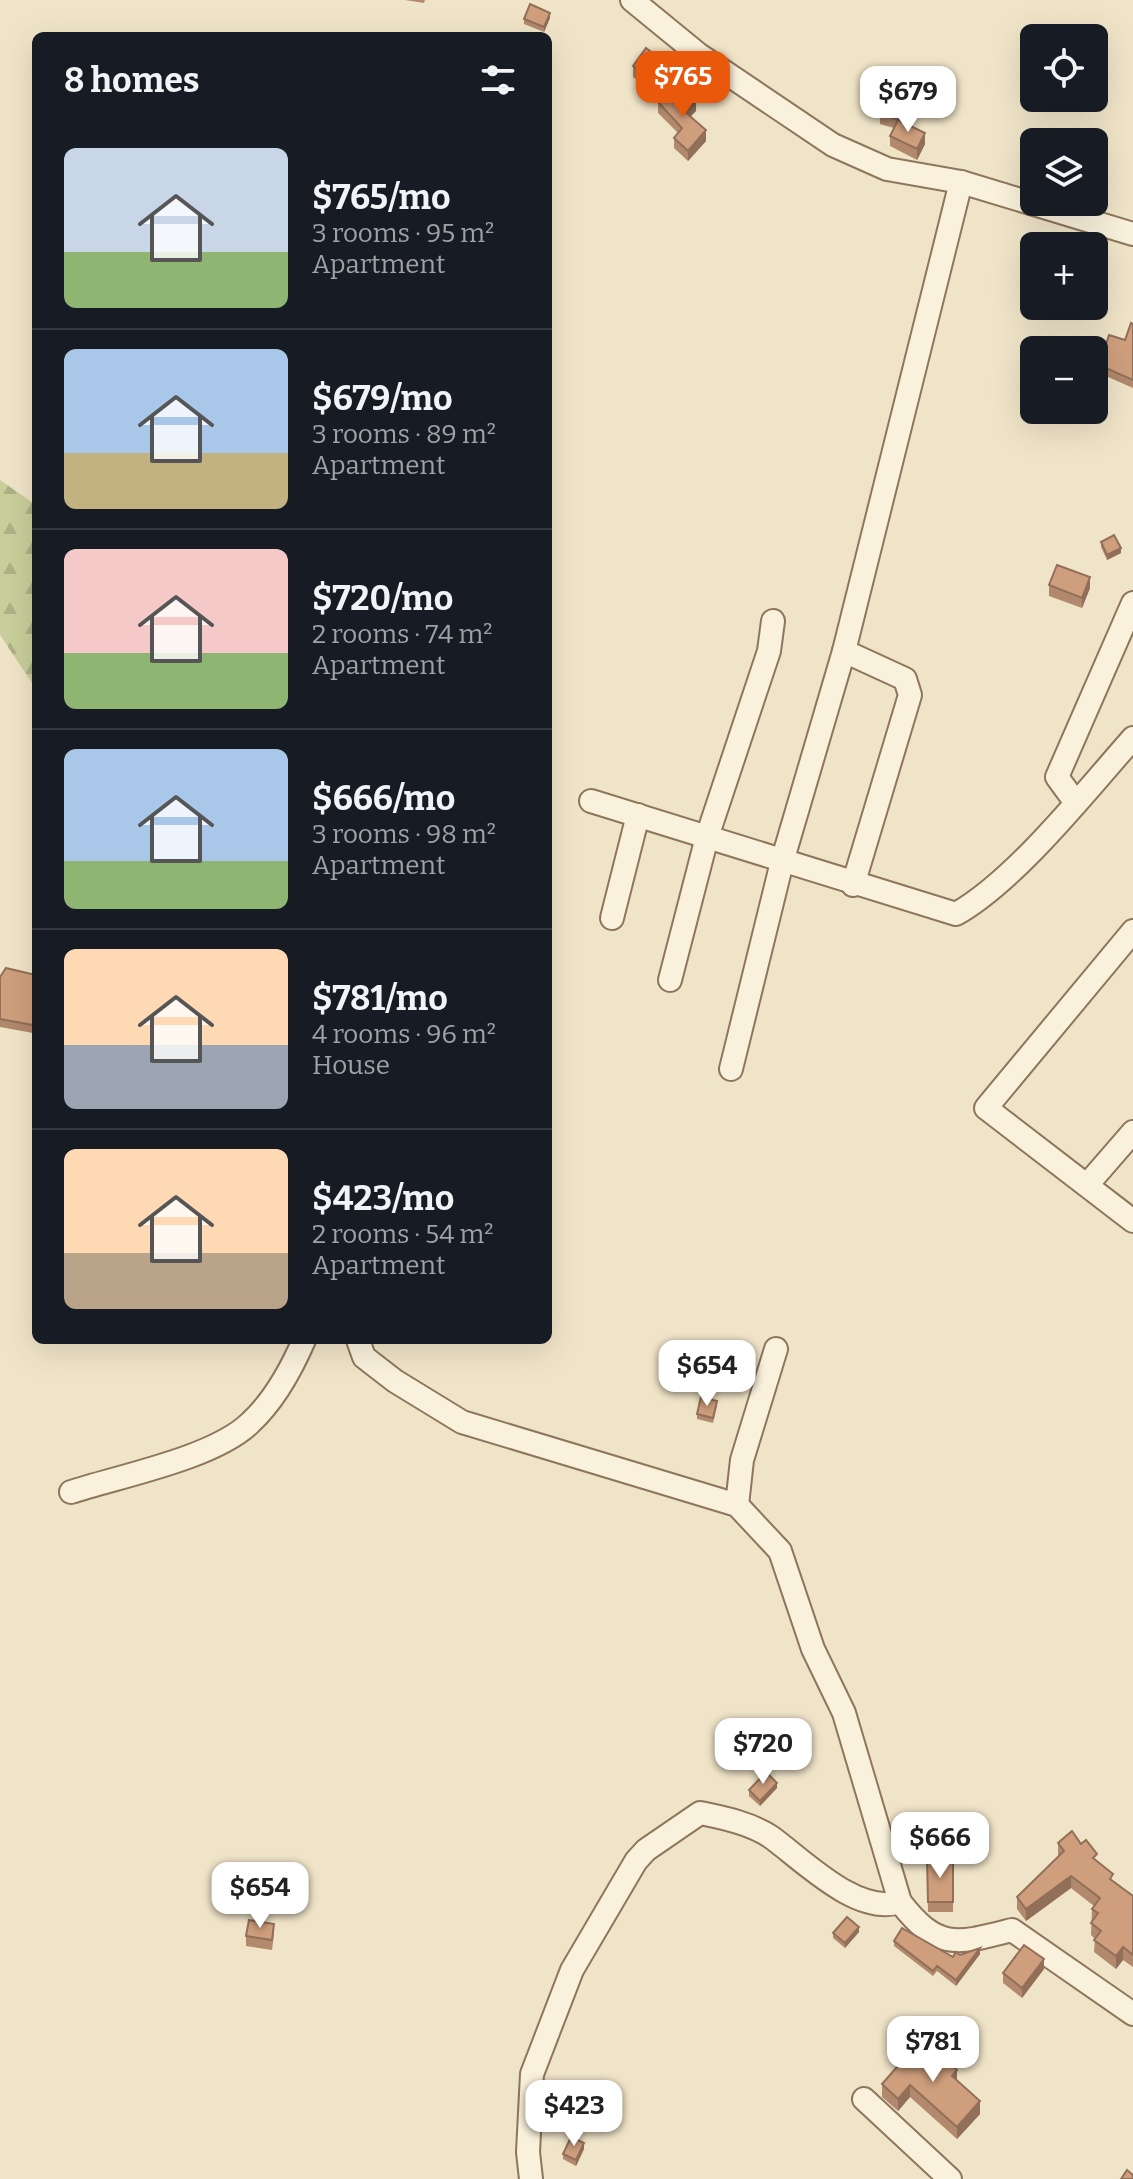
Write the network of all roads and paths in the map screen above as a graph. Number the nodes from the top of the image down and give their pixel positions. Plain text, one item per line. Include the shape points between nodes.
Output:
1 (632, 0) edge
2 (961, 182) junction
3 (1133, 234) edge
4 (1133, 603) edge
5 (773, 621) dead end
6 (844, 651) junction
7 (1133, 738) edge
8 (591, 801) dead end
9 (1076, 803) junction
10 (638, 815) junction
11 (707, 837) junction
12 (782, 862) junction
13 (853, 885) junction
14 (612, 918) dead end
15 (1133, 931) edge
16 (670, 980) dead end
17 (731, 1069) dead end
18 (1133, 1132) edge
19 (1087, 1185) junction
20 (1133, 1221) edge
21 (302, 1344) edge
22 (359, 1344) edge
23 (776, 1349) dead end
24 (71, 1492) dead end
25 (737, 1505) junction
26 (900, 1902) junction
27 (1133, 2014) edge
28 (864, 2099) dead end
29 (531, 2179) edge
30 (950, 2179) edge

1 - 2 street via 698,54 833,145 887,169
2 - 3 street
2 - 6 street
4 - 9 street via 1057,777
5 - 11 street via 769,651
6 - 12 street
6 - 13 street via 905,679 910,695
7 - 9 street
8 - 10 street
9 - 13 street via 981,900 956,914
10 - 11 street
10 - 14 street
11 - 12 street
11 - 16 street
12 - 13 street
12 - 17 street
15 - 19 street via 986,1108
18 - 19 street
19 - 20 street
21 - 24 street via 288,1377 249,1424 212,1448
22 - 25 street via 364,1357 384,1373 462,1422
23 - 25 street via 742,1460
25 - 26 street via 780,1551 813,1649 844,1713
26 - 27 street via 918,1925 950,1942 1012,1930
26 - 29 street via 889,1906 863,1898 820,1877 769,1836 700,1813 646,1850 572,1970 532,2074
28 - 30 street

